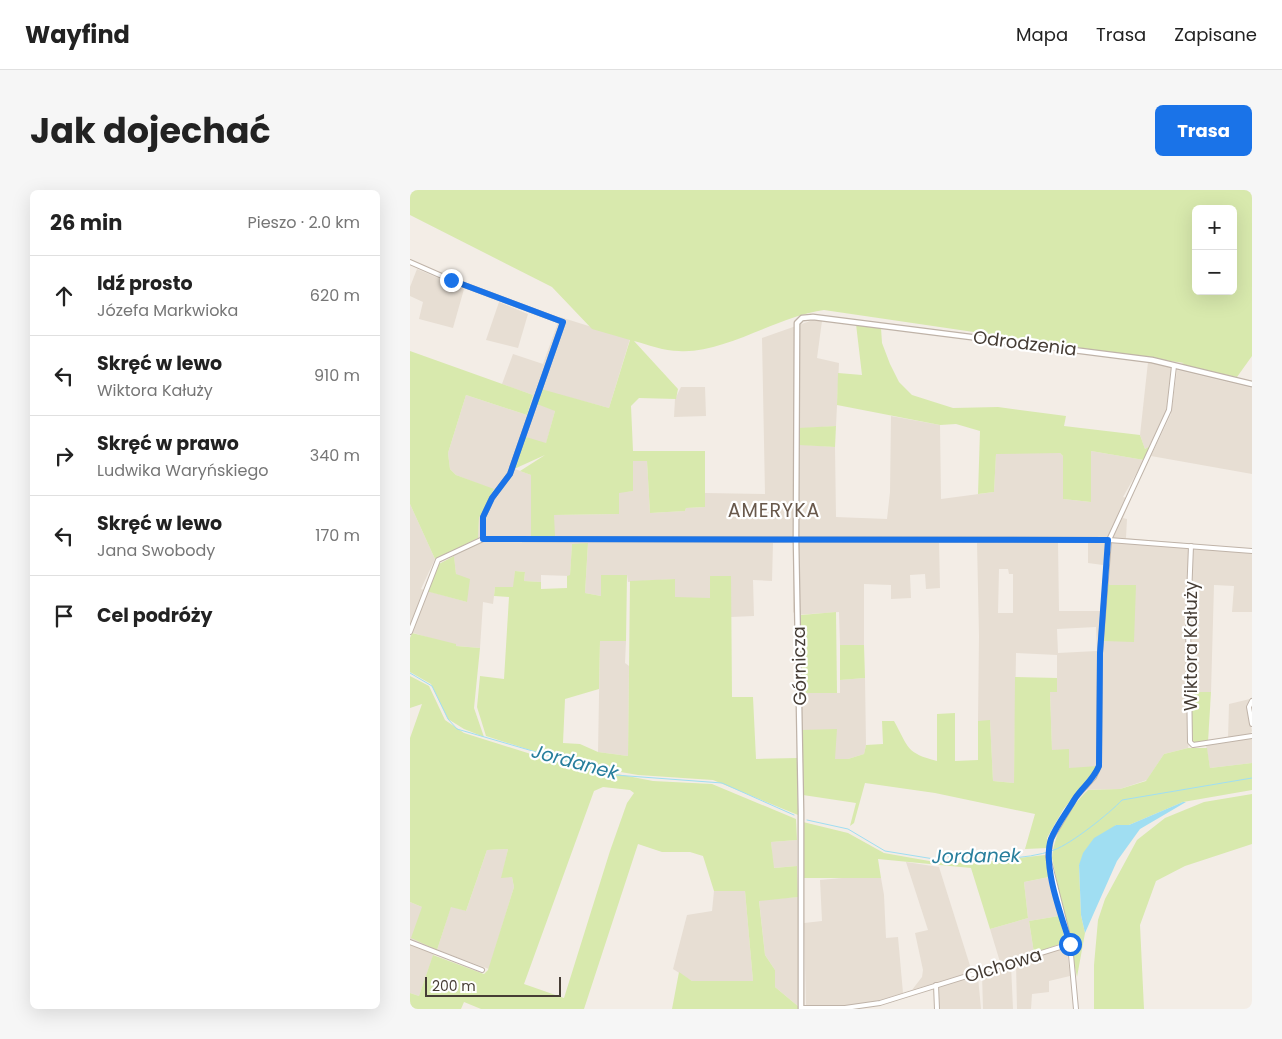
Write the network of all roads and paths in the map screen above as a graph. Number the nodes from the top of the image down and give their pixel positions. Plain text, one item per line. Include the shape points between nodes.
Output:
1 (410, 262) edge
2 (797, 323) joint
3 (1174, 366) junction
4 (1252, 384) edge
5 (483, 539) junction
6 (796, 539) junction
7 (1108, 540) junction
8 (1191, 546) junction
9 (1252, 551) edge
10 (410, 632) edge
11 (1252, 701) edge
12 (1252, 724) edge
13 (1252, 736) edge
14 (410, 942) edge
15 (1070, 944) junction
16 (482, 970) dead end
17 (936, 985) junction
18 (801, 1008) edge
19 (937, 1009) edge
20 (1076, 1009) edge

1 - 5 street via 563,322 510,474 483,517
2 - 3 street, Odrodzenia via 807,317 822,318 1142,359
2 - 6 street, Górnicza
3 - 4 street, Odrodzenia
3 - 7 street via 1169,410
5 - 6 street
5 - 10 street via 441,558 435,564
6 - 7 street
6 - 18 street, Górnicza via 802,812
7 - 8 street
7 - 15 street via 1100,653 1099,766 1051,840 1048,855
8 - 9 street
8 - 13 street, Wiktora Kałuży via 1190,742 1193,745
11 - 12 street via 1249,707
14 - 16 street
15 - 17 street, Olchowa
15 - 20 street
17 - 18 street, Olchowa via 880,1003 845,1008
17 - 19 street

